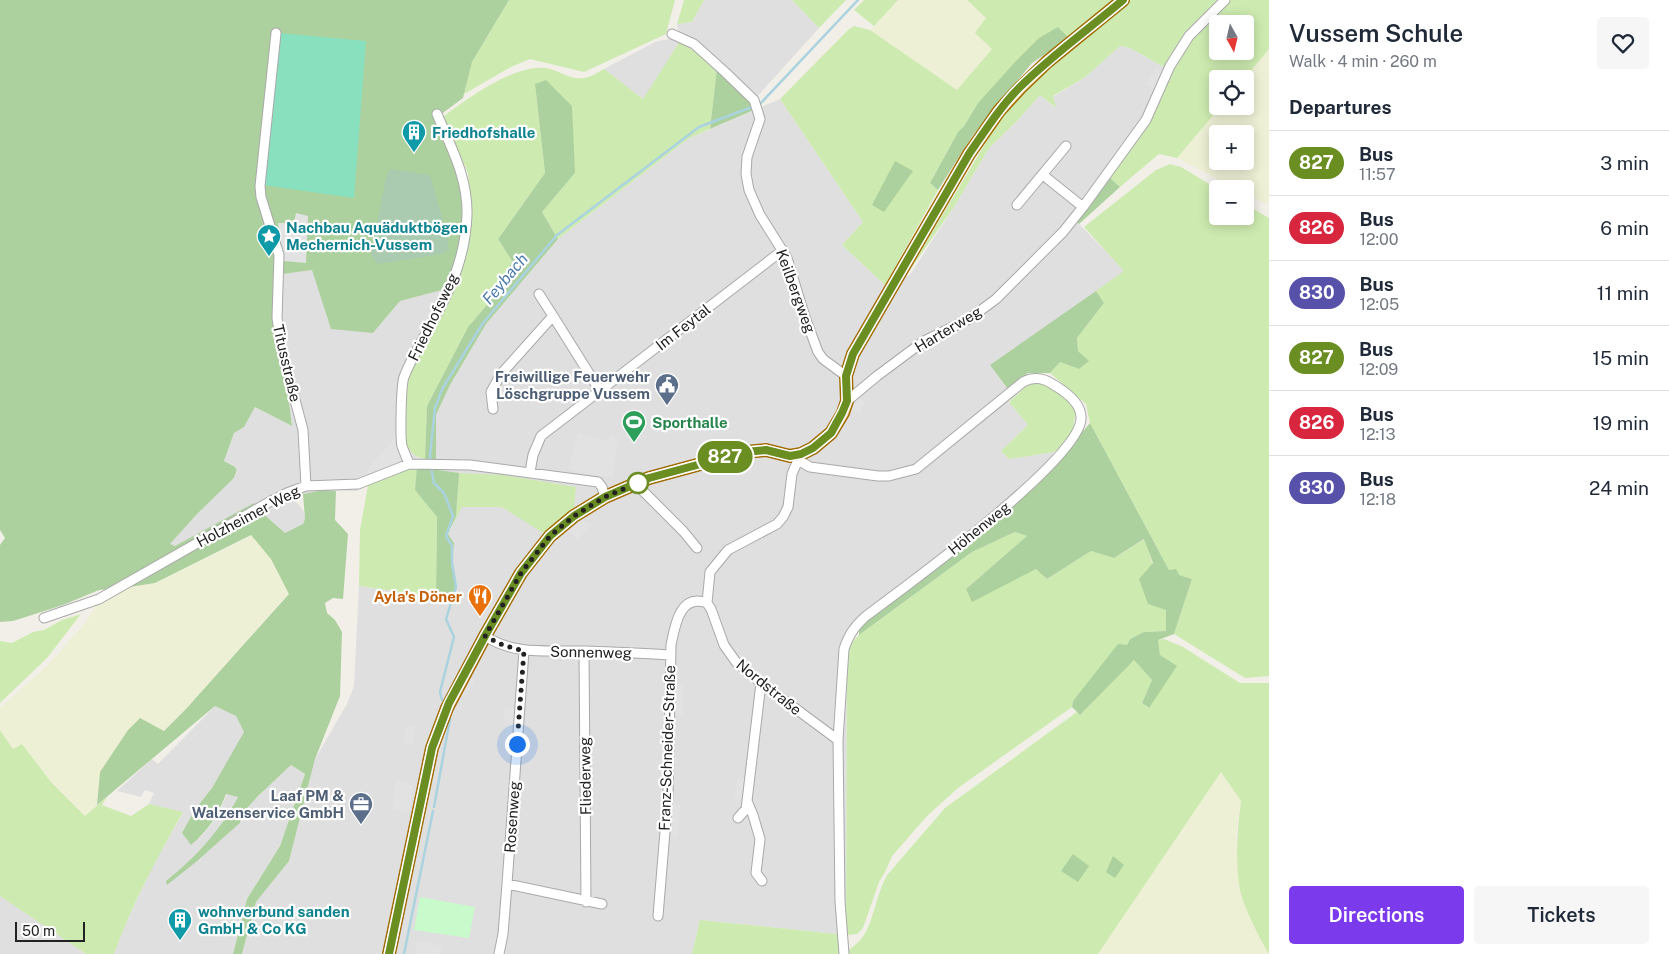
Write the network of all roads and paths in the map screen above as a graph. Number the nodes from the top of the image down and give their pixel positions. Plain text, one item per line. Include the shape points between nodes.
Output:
1 (1123, 0) edge
2 (1225, 0) edge
3 (276, 33) dead end
4 (672, 34) dead end
5 (437, 114) dead end
6 (1066, 146) dead end
7 (1043, 175) junction
8 (1017, 205) dead end
9 (1083, 206) junction
10 (783, 250) junction
11 (539, 294) dead end
12 (552, 316) junction
13 (846, 376) junction
14 (600, 391) junction
15 (847, 401) junction
16 (494, 409) dead end
17 (798, 457) junction
18 (409, 464) junction
19 (530, 472) junction
20 (638, 482) junction
21 (306, 486) junction
22 (605, 497) junction
23 (697, 548) dead end
24 (707, 603) junction
25 (44, 618) dead end
26 (485, 636) junction
27 (524, 651) junction
28 (584, 651) junction
29 (670, 655) junction
30 (761, 683) junction
31 (838, 740) junction
32 (746, 801) junction
33 (738, 818) dead end
34 (762, 881) dead end
35 (507, 884) junction
36 (586, 902) junction
37 (602, 904) dead end
38 (658, 916) dead end
39 (389, 954) edge
40 (499, 954) edge
41 (844, 954) edge

1 - 13 main road via 1047,62 999,111 969,154 858,344
2 - 9 street, Harterweg via 1189,36 1166,74 1150,113
3 - 21 street, Titusstraße via 260,186 279,255 277,318 282,351 303,430
4 - 10 street, Keilbergweg via 694,44 754,100 760,119 747,157 746,175 760,215
5 - 18 street, Friedhofsweg via 459,162 465,184 467,215 463,248 454,279 403,379 402,445
6 - 7 street
7 - 8 street
7 - 9 street
9 - 15 street, Harterweg via 1063,232 996,299 969,319 924,341
10 - 13 street, Keilbergweg via 818,352
10 - 14 street, Im Feytal
11 - 12 street
12 - 14 street
12 - 16 street via 501,374 491,392
13 - 15 main road
14 - 19 street, Im Feytal via 541,436
15 - 17 main road via 831,433
17 - 20 main road via 766,450 745,452
17 - 24 street, Nordstraße via 783,517 777,524 728,550 710,572
17 - 31 street, Höhenweg via 810,467 878,476 916,469 1029,379 1044,379 1065,392 1078,407 1081,420 1076,434 1063,451 1013,501 854,627 844,649
18 - 19 street, Holzheimer Weg via 439,463
18 - 21 street, Holzheimer Weg via 358,484
19 - 22 street, Holzheimer Weg via 598,482
20 - 22 main road
20 - 23 street via 640,488
21 - 25 street, Holzheimer Weg via 262,506 98,599
22 - 26 main road via 550,536 521,573
24 - 29 street, Franz-Schneider-Straße via 696,600 682,609
24 - 30 street, Nordstraße via 724,646 736,662
26 - 27 street, Sonnenweg
26 - 39 main road via 446,708 432,748
27 - 28 street, Sonnenweg
27 - 35 street, Rosenweg
28 - 29 street, Sonnenweg
28 - 36 street, Fliederweg
29 - 38 street, Franz-Schneider-Straße via 668,795
30 - 31 street, Nordstraße
30 - 32 street
31 - 41 street, Höhenweg
32 - 33 street via 746,809
32 - 34 street via 760,839 756,873
35 - 36 street
35 - 40 street, Rosenweg
36 - 37 street

